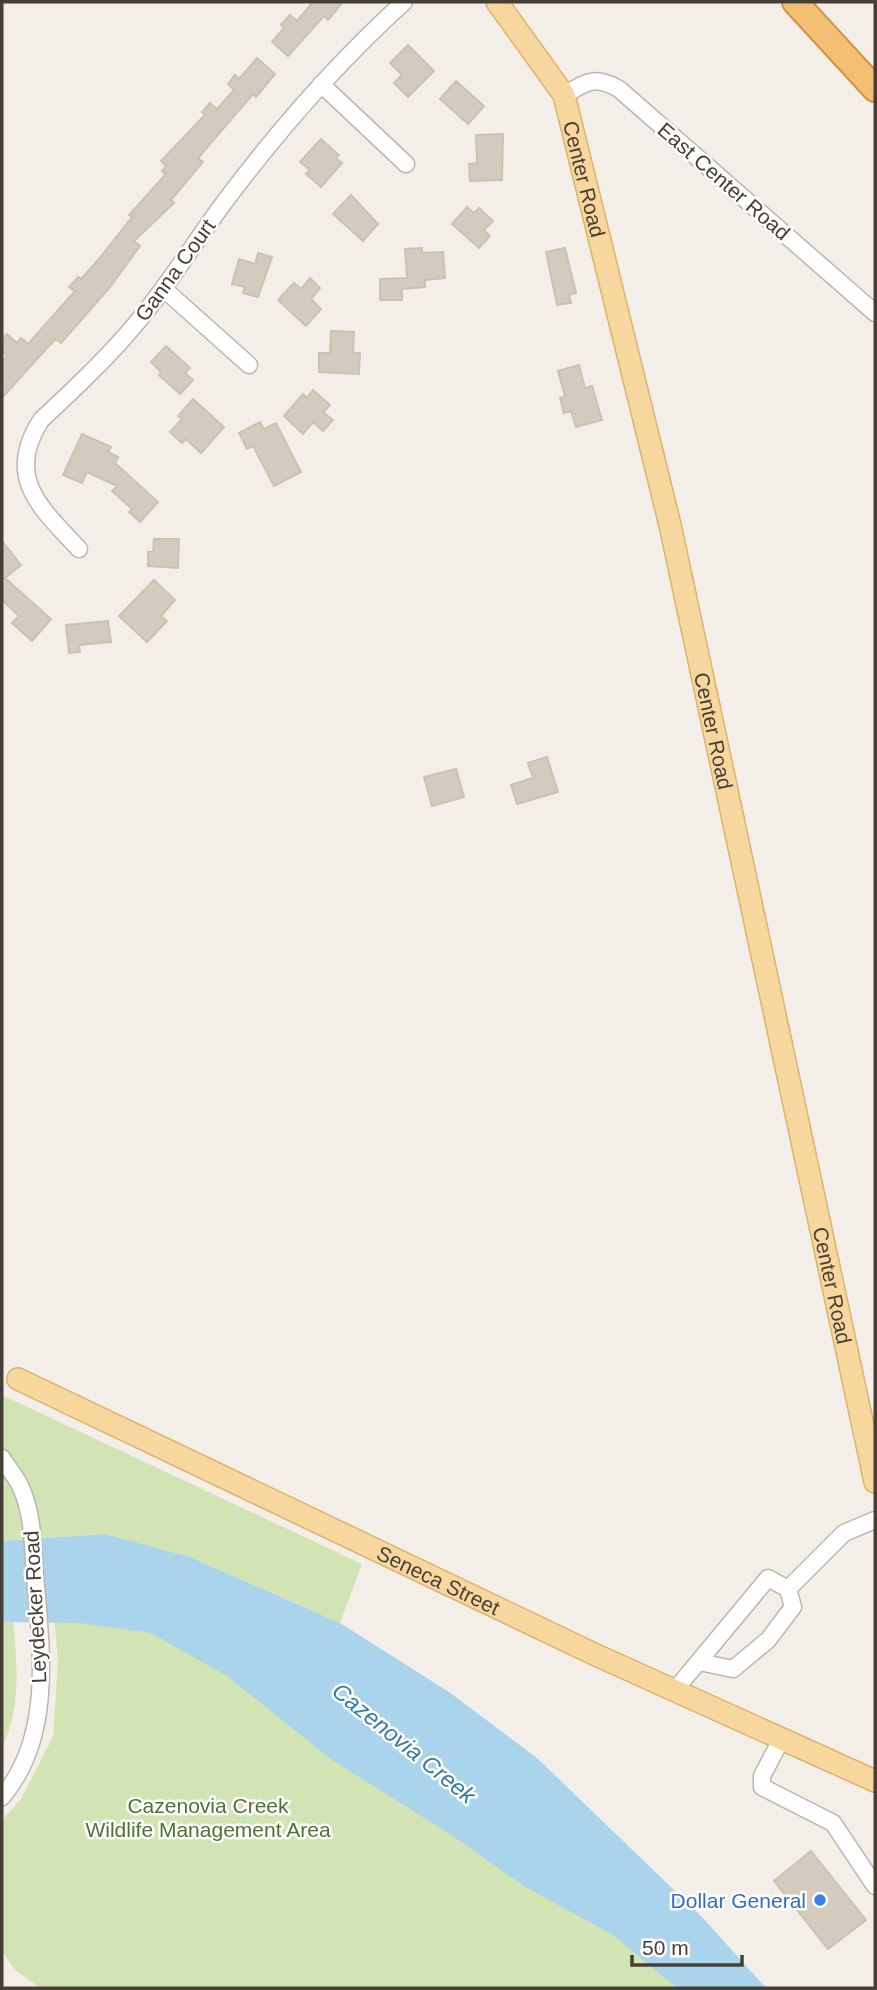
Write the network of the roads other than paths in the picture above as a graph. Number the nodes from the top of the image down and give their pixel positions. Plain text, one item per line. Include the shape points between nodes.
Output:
1 (404, 2) edge
2 (497, 2) edge
3 (795, 2) edge
4 (321, 84) junction
5 (875, 89) edge
6 (564, 95) junction
7 (406, 164) dead end
8 (164, 289) junction
9 (875, 313) edge
10 (249, 365) dead end
11 (79, 550) dead end
12 (10, 1376) edge
13 (2, 1458) edge
14 (875, 1482) edge
15 (875, 1520) edge
16 (788, 1589) junction
17 (699, 1662) junction
18 (675, 1690) junction
19 (782, 1738) junction
20 (875, 1781) edge
21 (2, 1797) edge
22 (875, 1886) edge

1 - 4 street, Ganna Court
2 - 6 main road, Center Road
3 - 5 highway
4 - 7 street
4 - 8 street, Ganna Court via 270,142
6 - 9 street, East Center Road via 592,80 604,80 619,89
6 - 14 main road, Center Road via 670,525
8 - 10 street
8 - 11 street, Ganna Court via 90,373 41,420 27,448 26,479 32,495
12 - 18 main road, Seneca Street
13 - 21 street, Leydecker Road via 22,1488 30,1515 41,1648 36,1727 27,1754
15 - 16 street via 844,1533
16 - 17 street via 768,1578
16 - 17 street via 793,1607 768,1640 733,1669
17 - 18 street
18 - 19 main road, Seneca Street
19 - 20 main road, Seneca Street
19 - 22 street via 762,1776 762,1787 833,1822

